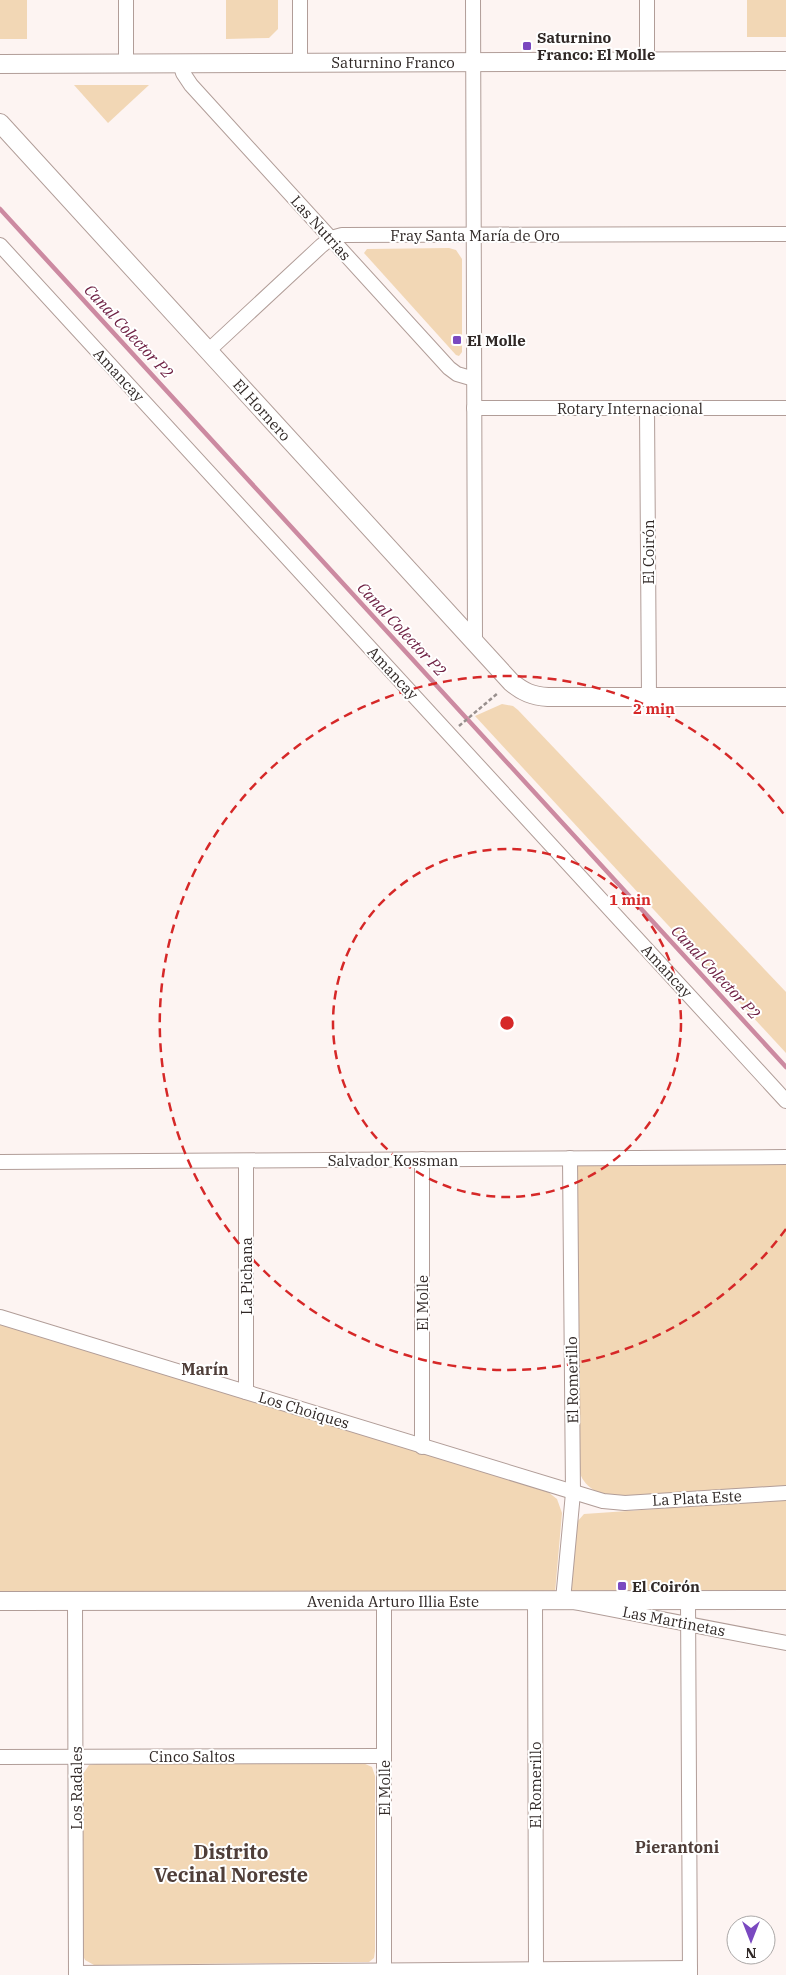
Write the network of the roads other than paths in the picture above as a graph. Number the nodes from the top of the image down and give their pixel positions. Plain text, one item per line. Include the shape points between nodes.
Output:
1 (126, 0) edge
2 (300, 0) edge
3 (473, 0) edge
4 (647, 0) edge
5 (786, 60) edge
6 (647, 61) junction
7 (300, 62) junction
8 (474, 62) junction
9 (126, 63) junction
10 (180, 63) junction
11 (0, 64) edge
12 (0, 123) edge
13 (786, 234) edge
14 (474, 235) junction
15 (331, 238) junction
16 (0, 245) edge
17 (208, 351) junction
18 (474, 379) junction
19 (474, 408) junction
20 (647, 408) junction
21 (786, 408) edge
22 (475, 642) junction
23 (648, 697) junction
24 (786, 697) edge
25 (786, 1101) edge
26 (786, 1157) edge
27 (570, 1158) junction
28 (422, 1159) junction
29 (246, 1160) junction
30 (0, 1162) edge
31 (0, 1317) edge
32 (246, 1392) junction
33 (422, 1447) junction
34 (573, 1493) junction
35 (786, 1493) edge
36 (608, 1502) joint
37 (534, 1600) junction
38 (563, 1600) junction
39 (688, 1600) junction
40 (786, 1600) edge
41 (0, 1601) edge
42 (75, 1601) junction
43 (384, 1601) junction
44 (688, 1624) junction
45 (786, 1643) edge
46 (0, 1756) edge
47 (76, 1756) junction
48 (384, 1756) junction
49 (536, 1969) junction
50 (690, 1971) edge
51 (384, 1973) edge
52 (76, 1974) edge

1 - 9 street
2 - 7 street
3 - 8 street
4 - 6 street
5 - 6 street, Saturnino Franco
6 - 8 street, Saturnino Franco
7 - 8 street, Saturnino Franco
7 - 10 street, Saturnino Franco
8 - 14 street
9 - 10 street, Saturnino Franco
9 - 11 street, Saturnino Franco
10 - 15 street, Las Nutrias via 191,85
12 - 17 street, El Hornero
13 - 14 street, Fray Santa María de Oro
14 - 15 street, Fray Santa María de Oro via 347,235
14 - 18 street
15 - 17 street
15 - 18 street, Las Nutrias via 449,368
16 - 25 street, Amancay
17 - 22 street, El Hornero
18 - 19 street
19 - 20 street, Rotary Internacional
19 - 22 street
20 - 21 street, Rotary Internacional
20 - 23 street, El Coirón
22 - 23 street, El Hornero via 511,682 527,693 548,697
23 - 24 street
26 - 27 street, Salvador Kossman
27 - 28 street, Salvador Kossman
27 - 34 street, El Romerillo
28 - 29 street, Salvador Kossman
28 - 33 street, El Molle
29 - 30 street, Salvador Kossman
29 - 32 street, La Pichana
31 - 32 street, Los Choiques
32 - 33 street, Los Choiques
33 - 34 street, Los Choiques
34 - 36 street, Los Choiques
34 - 38 street, El Romerillo
35 - 36 street, La Plata Este
37 - 38 street, Avenida Arturo Illia Este
37 - 43 street, Avenida Arturo Illia Este
37 - 49 street, El Romerillo
38 - 39 street, Avenida Arturo Illia Este
38 - 44 street, Las Martinetas
39 - 40 street, Avenida Arturo Illia Este
39 - 44 street
41 - 42 street, Avenida Arturo Illia Este
42 - 43 street, Avenida Arturo Illia Este
42 - 47 street, Los Radales
43 - 48 street, El Molle
44 - 45 street, Las Martinetas
44 - 50 street
46 - 47 street, Cinco Saltos
47 - 48 street, Cinco Saltos
47 - 52 street, Los Radales
48 - 51 street, El Molle
49 - 50 street
49 - 51 street
51 - 52 street

